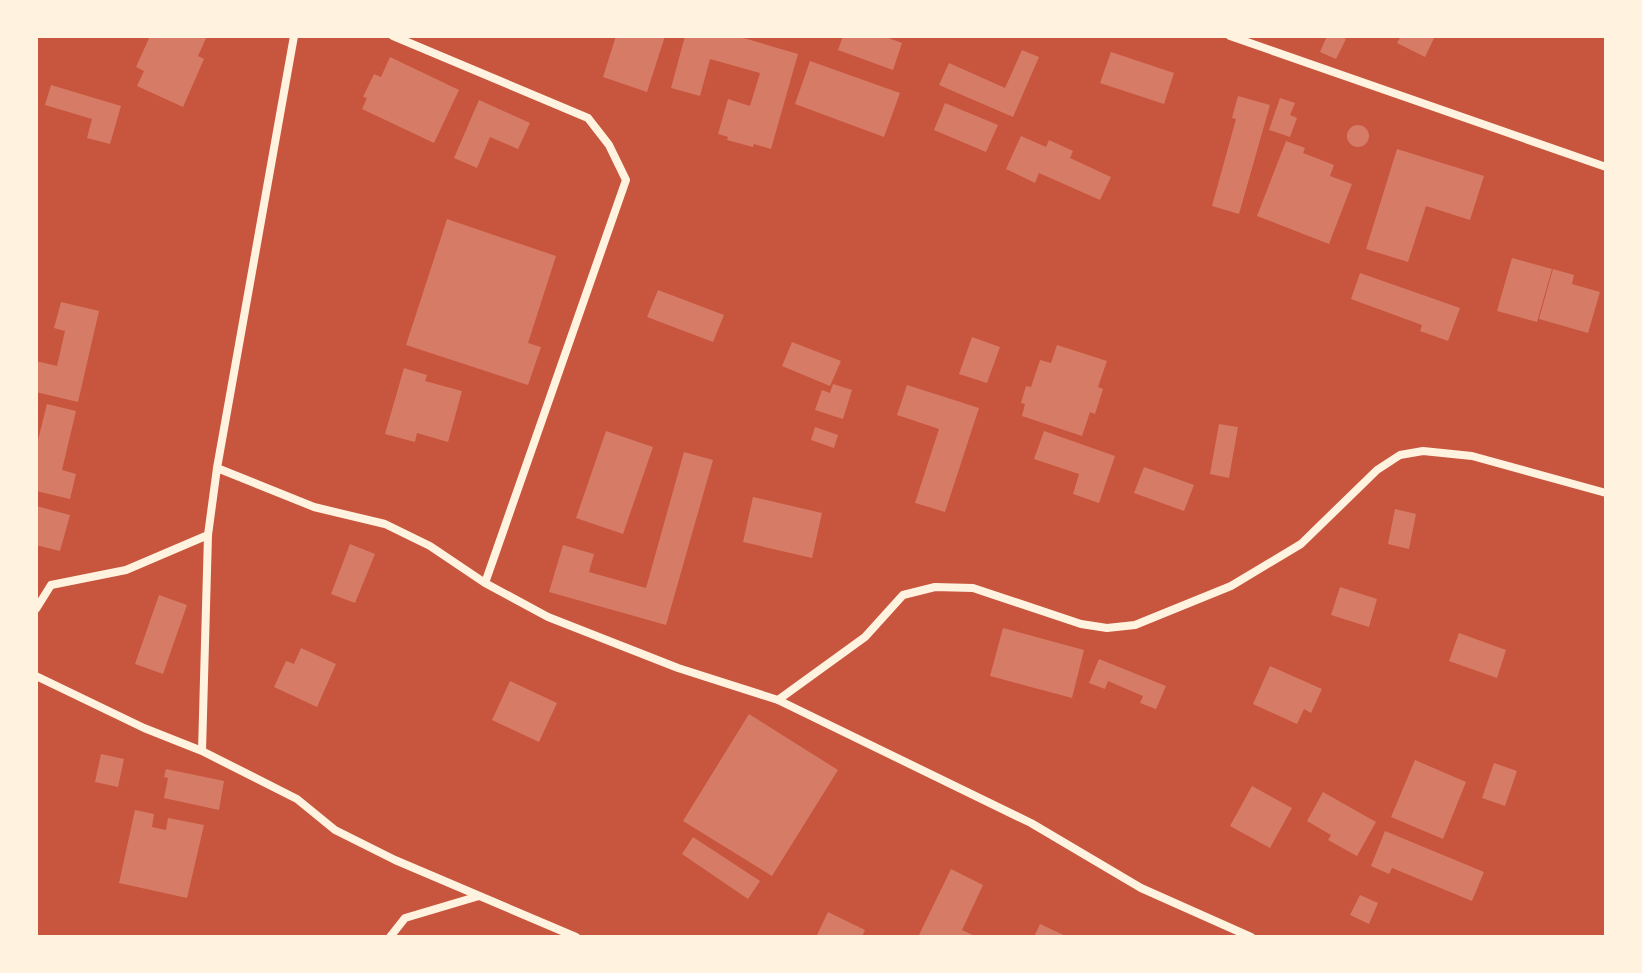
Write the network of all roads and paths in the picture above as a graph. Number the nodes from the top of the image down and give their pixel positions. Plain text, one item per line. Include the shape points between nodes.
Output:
1 (294, 36) edge
2 (393, 36) edge
3 (1230, 36) edge
4 (1606, 167) edge
5 (217, 468) junction
6 (1606, 493) edge
7 (208, 535) junction
8 (485, 583) junction
9 (36, 609) edge
10 (36, 676) edge
11 (778, 700) junction
12 (202, 751) junction
13 (480, 896) junction
14 (390, 937) edge
15 (576, 937) edge
16 (1251, 937) edge

1 - 5 street
2 - 8 street via 588,118 626,180
3 - 4 street
5 - 7 street
5 - 8 street via 314,507 385,524
6 - 11 street via 1472,456 1423,451 1400,455 1377,470 1301,544 1231,586 1135,625 1081,624 973,588 935,587 903,595 865,637
7 - 9 street via 126,570 51,585
7 - 12 street
8 - 11 street via 548,617
10 - 12 street
11 - 16 street via 1031,823 1141,888
12 - 13 street via 297,799 335,830
13 - 14 street via 405,918
13 - 15 street

